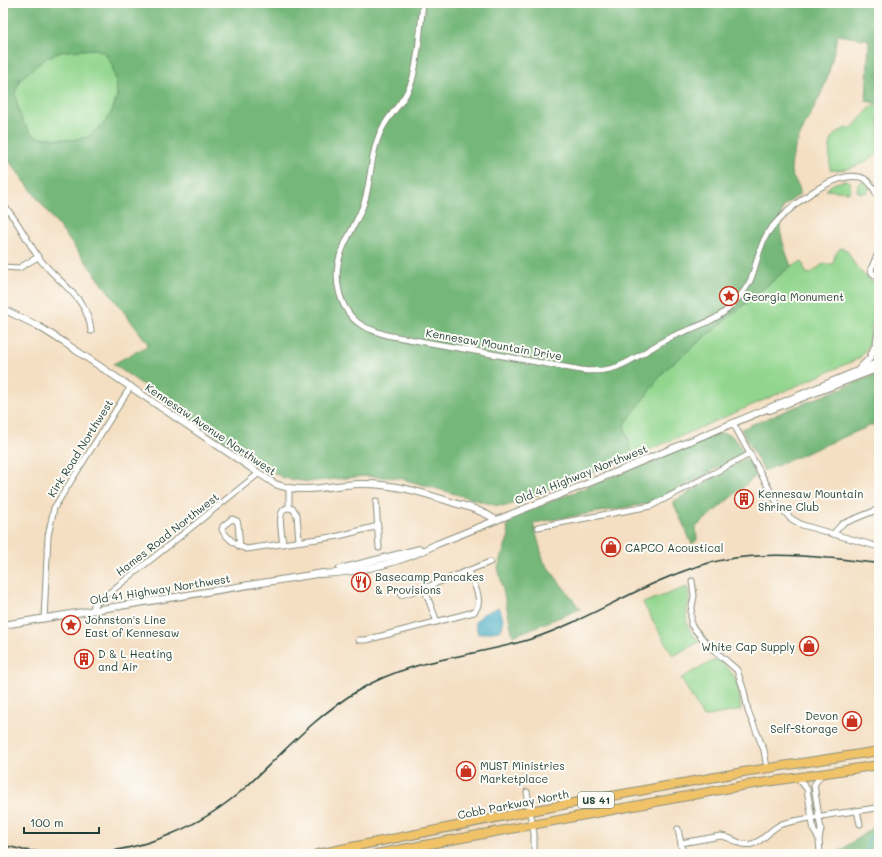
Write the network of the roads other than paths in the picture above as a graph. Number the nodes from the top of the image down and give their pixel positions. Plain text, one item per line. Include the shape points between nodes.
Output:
1 (423, 3) edge
2 (879, 199) edge
3 (3, 205) edge
4 (879, 251) edge
5 (38, 257) junction
6 (3, 267) edge
7 (879, 278) edge
8 (3, 309) edge
9 (879, 327) edge
10 (91, 331) dead end
11 (877, 346) edge
12 (879, 362) edge
13 (879, 368) edge
14 (856, 372) junction
15 (131, 386) junction
16 (733, 423) junction
17 (750, 454) junction
18 (258, 474) junction
19 (289, 489) junction
20 (376, 501) dead end
21 (289, 508) junction
22 (879, 509) edge
23 (496, 520) junction
24 (378, 526) junction
25 (538, 527) dead end
26 (833, 534) junction
27 (299, 542) junction
28 (283, 544) junction
29 (240, 547) junction
30 (879, 547) edge
31 (379, 548) dead end
32 (490, 562) dead end
33 (468, 571) junction
34 (692, 581) dead end
35 (424, 588) junction
36 (402, 595) dead end
37 (93, 611) junction
38 (44, 619) junction
39 (437, 622) junction
40 (3, 625) edge
41 (359, 640) dead end
42 (879, 751) edge
43 (879, 765) edge
44 (767, 768) junction
45 (826, 772) junction
46 (796, 777) junction
47 (527, 792) dead end
48 (876, 808) dead end
49 (857, 811) junction
50 (530, 812) junction
51 (819, 817) junction
52 (812, 818) junction
53 (860, 824) dead end
54 (533, 826) junction
55 (678, 829) dead end
56 (819, 839) junction
57 (681, 843) junction
58 (317, 854) edge
59 (376, 854) edge
60 (534, 854) edge
61 (683, 854) edge
62 (820, 854) edge

1 - 2 street, Kennesaw Mountain Drive via 412,81 406,96 380,134 364,204 341,254 337,278 339,291 345,306 364,326 386,335 598,372 618,366 728,309 750,281 762,244 780,218 831,182 855,178 866,180
3 - 5 street via 19,223
4 - 7 street via 872,266 872,273
5 - 6 street via 19,268
5 - 10 street via 80,302 89,317
8 - 15 street, Kennesaw Avenue Northwest via 38,326
9 - 11 street
11 - 12 street
11 - 14 street via 870,358
12 - 14 street, Old 41 Highway Northwest
13 - 16 street, Old 41 Highway Northwest
14 - 16 street, Old 41 Highway Northwest
15 - 18 street, Kennesaw Avenue Northwest
15 - 38 street, Kirk Road Northwest via 54,508 47,546
16 - 17 street
16 - 23 street, Old 41 Highway Northwest
17 - 25 street via 651,506
17 - 26 street via 777,503 788,516 802,525
18 - 19 street, Kennesaw Avenue Northwest
18 - 37 street, Hames Road Northwest via 94,605
19 - 21 street
19 - 23 street, Kennesaw Avenue Northwest via 313,490 357,484 395,487 479,510
20 - 24 street
21 - 27 street via 297,515
21 - 28 street via 283,510 280,515
22 - 26 street via 842,524
23 - 37 street, Old 41 Highway Northwest via 412,556 353,571
24 - 27 street via 339,536
24 - 31 street
26 - 30 street
27 - 28 street
28 - 29 street via 251,549
29 - 29 street via 222,530 223,526 232,520 238,524
32 - 33 street
33 - 35 street
33 - 39 street via 479,600 478,606 470,613
34 - 44 street via 694,592 691,625 702,640 737,670 748,711 764,750
35 - 36 street
35 - 39 street
37 - 38 street, Old 41 Highway Northwest
38 - 40 street, Old 41 Highway Northwest
39 - 41 street
42 - 44 main road, Cobb Parkway North / US 41
43 - 45 main road, US 41
44 - 50 main road, Cobb Parkway North / US 41
45 - 46 main road, US 41
45 - 51 street via 814,785
46 - 52 street via 806,786
46 - 54 main road, US 41
47 - 50 street
48 - 49 street
49 - 51 street
49 - 53 street
50 - 54 street
50 - 58 main road, Cobb Parkway North / US 41
51 - 52 street
51 - 56 street
52 - 56 street via 814,832
52 - 57 street via 780,825 763,839 752,844 738,844 721,836
54 - 59 main road, US 41
54 - 60 street
55 - 57 street
56 - 62 street
57 - 61 street

